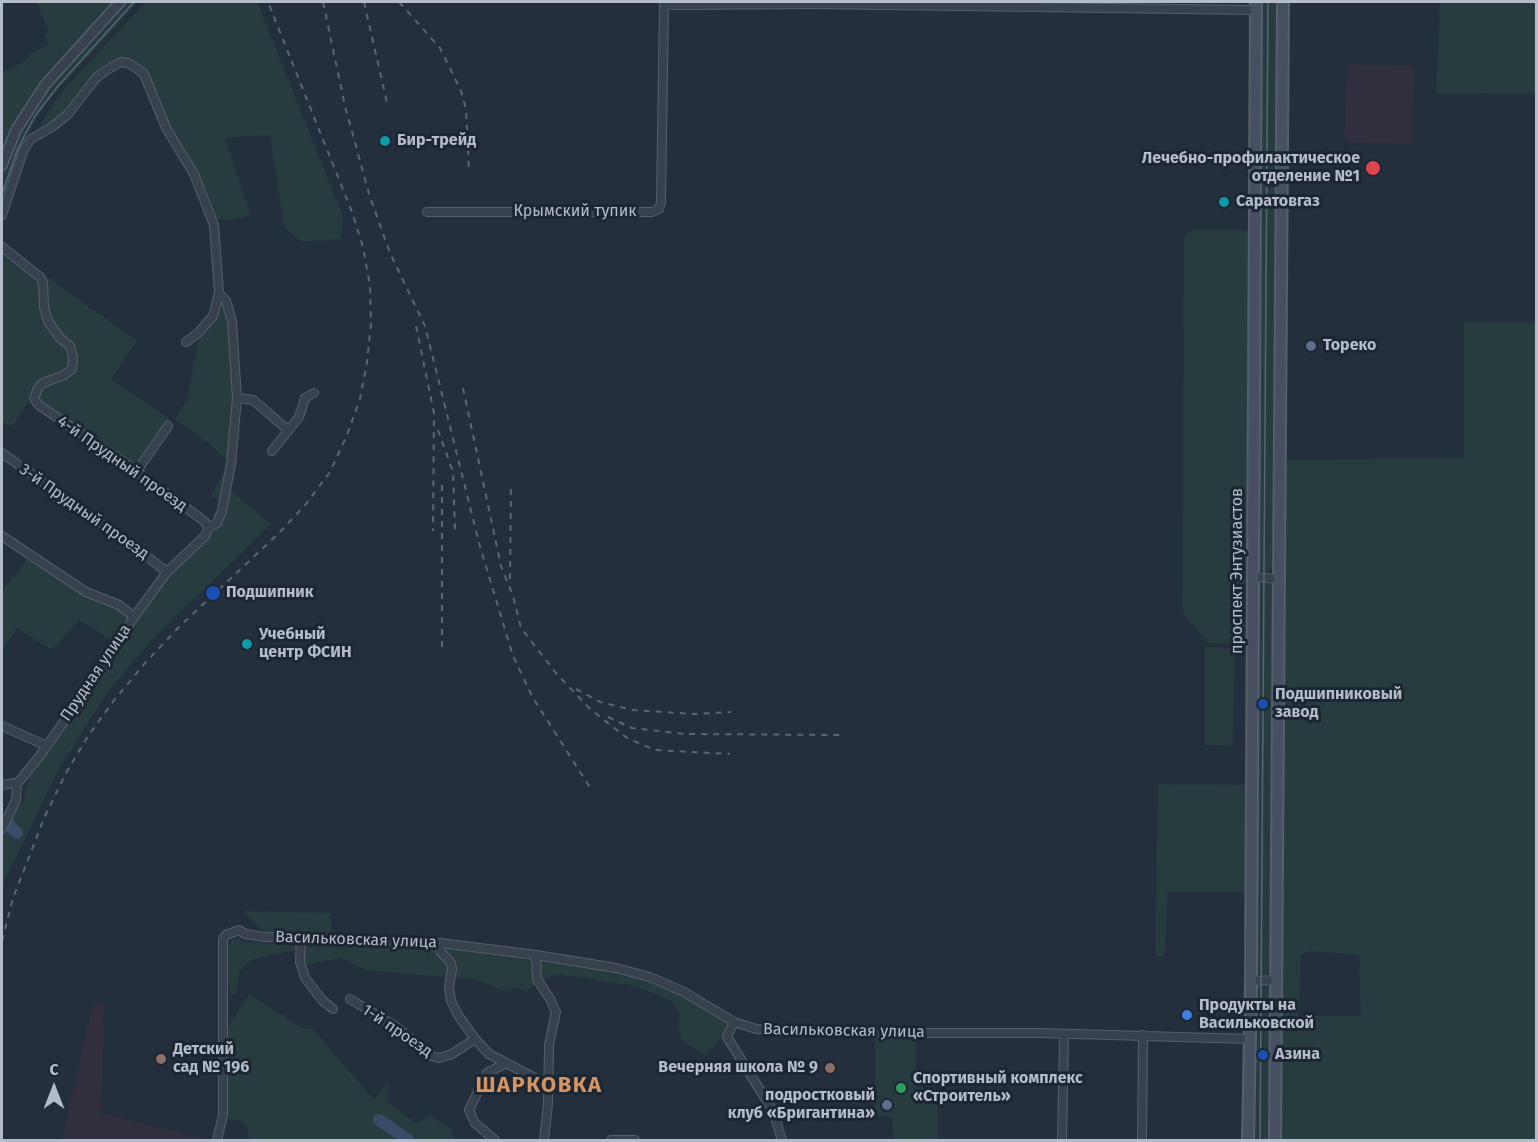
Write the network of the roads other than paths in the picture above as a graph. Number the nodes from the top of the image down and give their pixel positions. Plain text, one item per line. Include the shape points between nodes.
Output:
1 (120, 2) edge
2 (1283, 2) edge
3 (664, 3) edge
4 (932, 4) edge
5 (1256, 6) edge
6 (2, 165) edge
7 (427, 212) dead end
8 (2, 215) edge
9 (2, 247) edge
10 (219, 293) junction
11 (186, 342) dead end
12 (314, 393) dead end
13 (237, 398) junction
14 (168, 426) dead end
15 (288, 430) junction
16 (272, 451) dead end
17 (2, 453) edge
18 (137, 471) junction
19 (209, 528) junction
20 (2, 536) edge
21 (167, 572) junction
22 (1253, 577) junction
23 (1278, 579) junction
24 (134, 617) junction
25 (2, 726) edge
26 (47, 746) junction
27 (17, 784) junction
28 (2, 785) edge
29 (2, 829) edge
30 (301, 938) junction
31 (440, 943) junction
32 (536, 955) junction
33 (1277, 980) junction
34 (1251, 981) junction
35 (350, 999) dead end
36 (333, 1009) dead end
37 (734, 1022) junction
38 (1064, 1034) junction
39 (1143, 1035) junction
40 (1250, 1038) junction
41 (475, 1039) junction
42 (506, 1063) junction
43 (548, 1081) junction
44 (217, 1140) edge
45 (495, 1140) edge
46 (544, 1140) edge
47 (611, 1140) edge
48 (635, 1140) edge
49 (782, 1140) edge
50 (1062, 1140) edge
51 (1142, 1140) edge
52 (1248, 1140) edge
53 (1275, 1140) edge

1 - 6 street via 40,92 16,130
2 - 23 main road
3 - 4 street
3 - 7 street, Крымский тупик via 659,209
4 - 5 street
5 - 22 main road, проспект Энтузиастов
8 - 10 street via 31,139 68,114 105,71 121,62 128,63 144,74 166,128 201,188 214,225
9 - 18 street, 4-й Прудный проезд via 40,277 48,321 70,346 74,363 64,375 43,383 34,399 48,413
10 - 11 street via 213,316
10 - 13 street, Прудная улица via 232,321
12 - 15 street via 305,398 299,417
13 - 15 street via 253,400
13 - 19 street, Прудная улица via 227,488 217,523
14 - 18 street
15 - 16 street
17 - 21 street, 3-й Прудный проезд
18 - 19 street, 4-й Прудный проезд
19 - 21 street, Прудная улица
20 - 24 street via 86,592 118,605
21 - 24 street, Прудная улица
22 - 23 street
22 - 34 main road, проспект Энтузиастов
23 - 33 main road
24 - 26 street, Прудная улица
25 - 26 street
26 - 27 street, Прудная улица
27 - 28 street
27 - 29 street, Прудная улица via 16,800
30 - 31 street, Васильковская улица
30 - 36 street via 300,962 305,978
30 - 44 street, Васильковская улица via 265,937 239,930 223,939 222,1114
31 - 32 street, Васильковская улица
31 - 41 street via 440,951 451,963 452,1001
32 - 37 street, Васильковская улица via 650,977
32 - 43 street via 537,979 556,1012 549,1045
33 - 34 street
33 - 53 main road
34 - 40 main road, проспект Энтузиастов
35 - 41 street, 1-й проезд via 395,1026 432,1056 452,1054
37 - 38 street, Васильковская улица via 756,1029
37 - 49 street via 727,1037 772,1111
38 - 39 street, Васильковская улица
38 - 50 street
39 - 40 street, Васильковская улица
39 - 51 street
40 - 52 main road, проспект Энтузиастов
41 - 42 street via 489,1054
42 - 43 street
42 - 45 street via 487,1072 469,1110 475,1123
43 - 46 street
47 - 48 street

